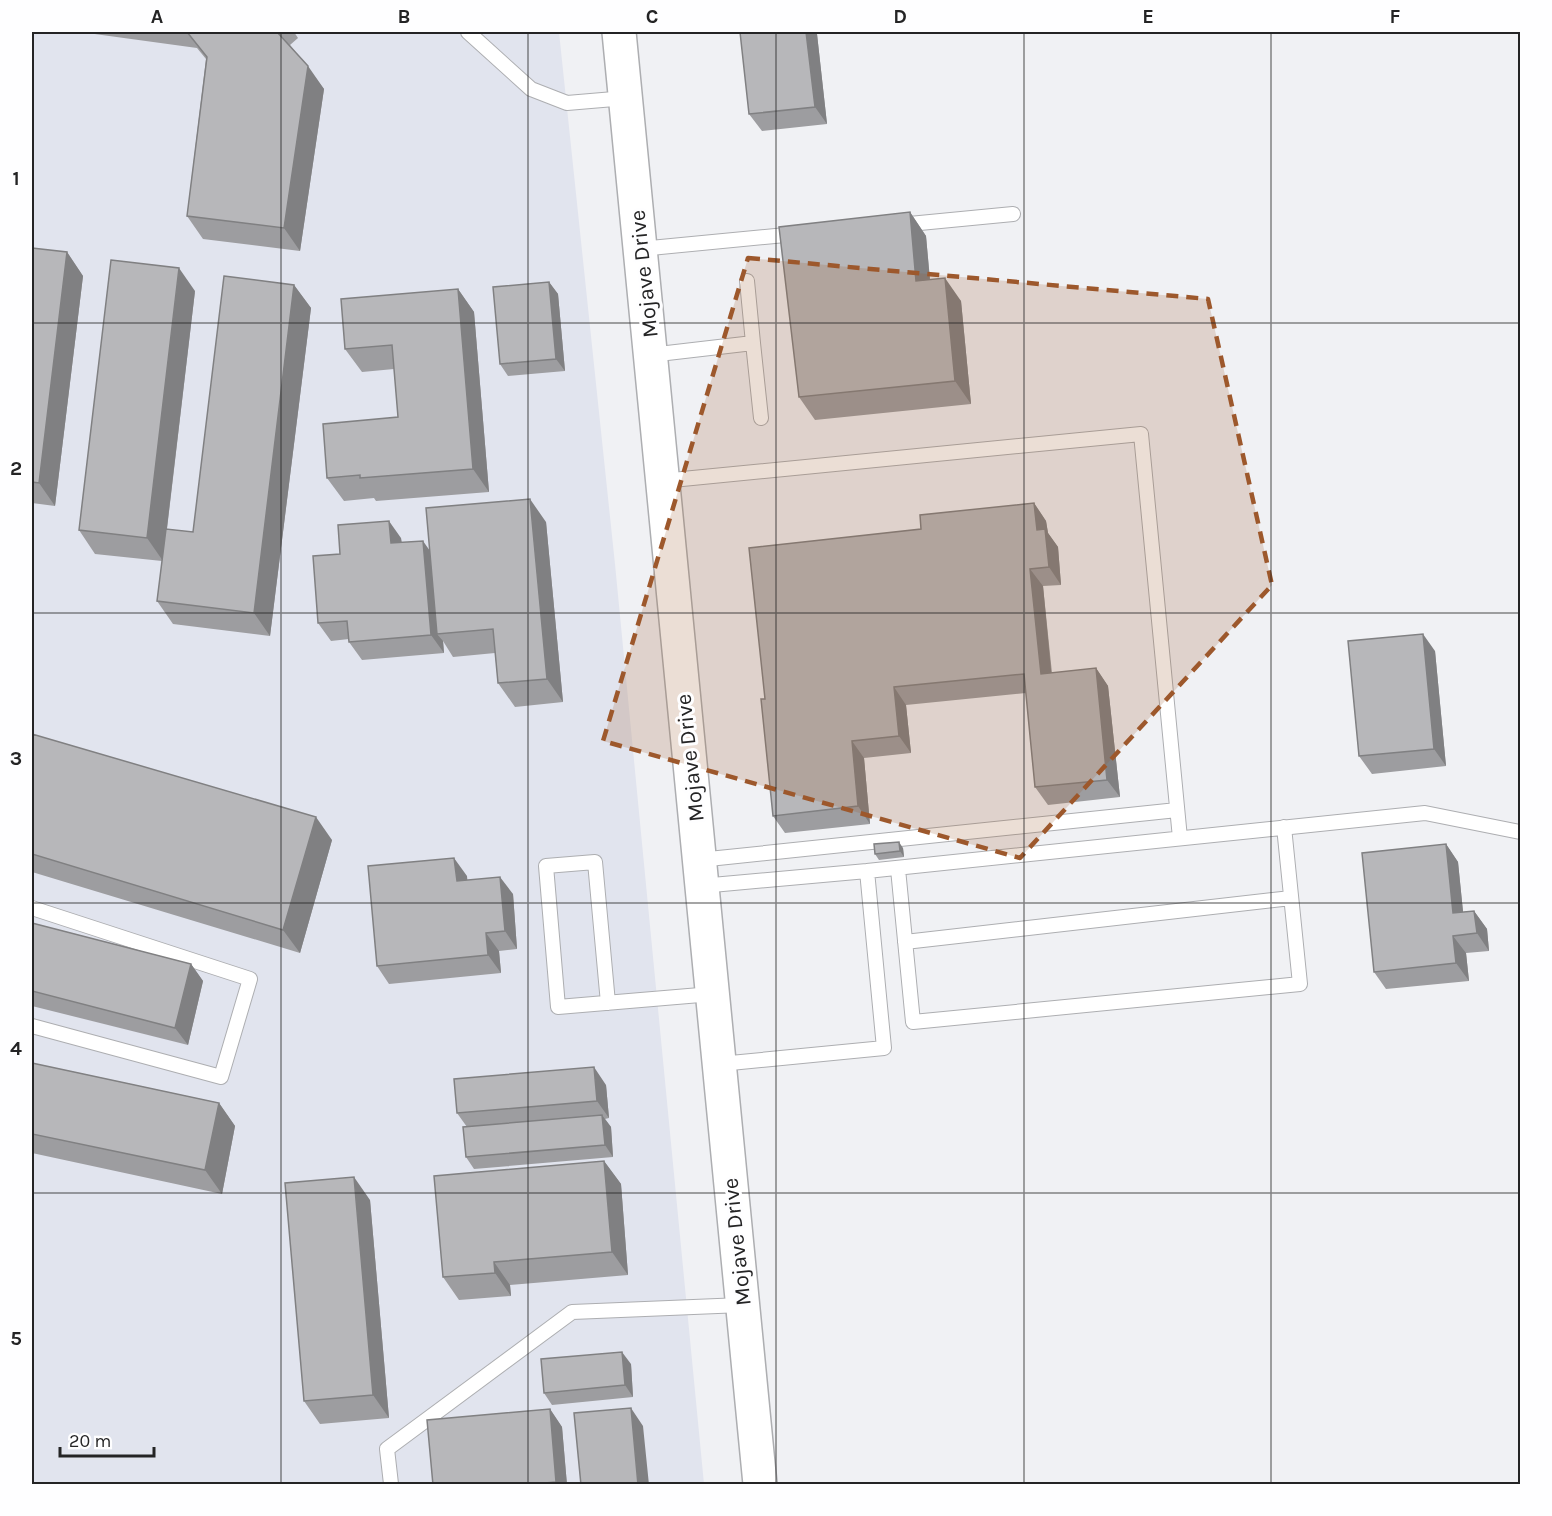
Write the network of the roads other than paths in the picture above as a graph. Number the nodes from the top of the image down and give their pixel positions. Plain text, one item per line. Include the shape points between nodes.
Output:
1 (468, 32) edge
2 (619, 32) edge
3 (626, 98) junction
4 (1013, 214) dead end
5 (883, 226) edge
6 (812, 233) edge
7 (640, 249) junction
8 (747, 281) dead end
9 (753, 344) junction
10 (650, 355) junction
11 (761, 418) dead end
12 (662, 481) junction
13 (1177, 810) junction
14 (1284, 827) junction
15 (1521, 832) edge
16 (1180, 837) junction
17 (898, 869) junction
18 (867, 871) junction
19 (700, 873) junction
20 (1291, 898) junction
21 (32, 909) edge
22 (905, 942) junction
23 (712, 994) junction
24 (608, 1003) junction
25 (32, 1026) edge
26 (719, 1065) junction
27 (742, 1305) junction
28 (390, 1485) edge
29 (760, 1485) edge

1 - 3 lane via 531,89 567,103
2 - 3 main road, Mojave Drive
3 - 7 main road, Mojave Drive
4 - 5 lane
6 - 7 lane
7 - 10 main road, Mojave Drive
8 - 9 lane
9 - 10 lane
9 - 11 lane
10 - 12 main road, Mojave Drive
12 - 13 lane via 1141,434
12 - 19 main road, Mojave Drive
13 - 16 lane
13 - 19 lane
14 - 15 lane via 1425,813
14 - 16 lane
14 - 20 lane
16 - 17 lane
17 - 18 lane
17 - 22 lane
18 - 19 lane
18 - 26 lane via 884,1048
19 - 23 main road, Mojave Drive
20 - 22 lane
20 - 22 lane via 1300,984 913,1022
21 - 25 lane via 250,979 221,1077
23 - 24 lane
23 - 26 main road, Mojave Drive
24 - 24 lane via 595,862 546,866 558,1007
26 - 27 main road, Mojave Drive
27 - 28 lane via 572,1312 387,1449
27 - 29 main road, Mojave Drive

